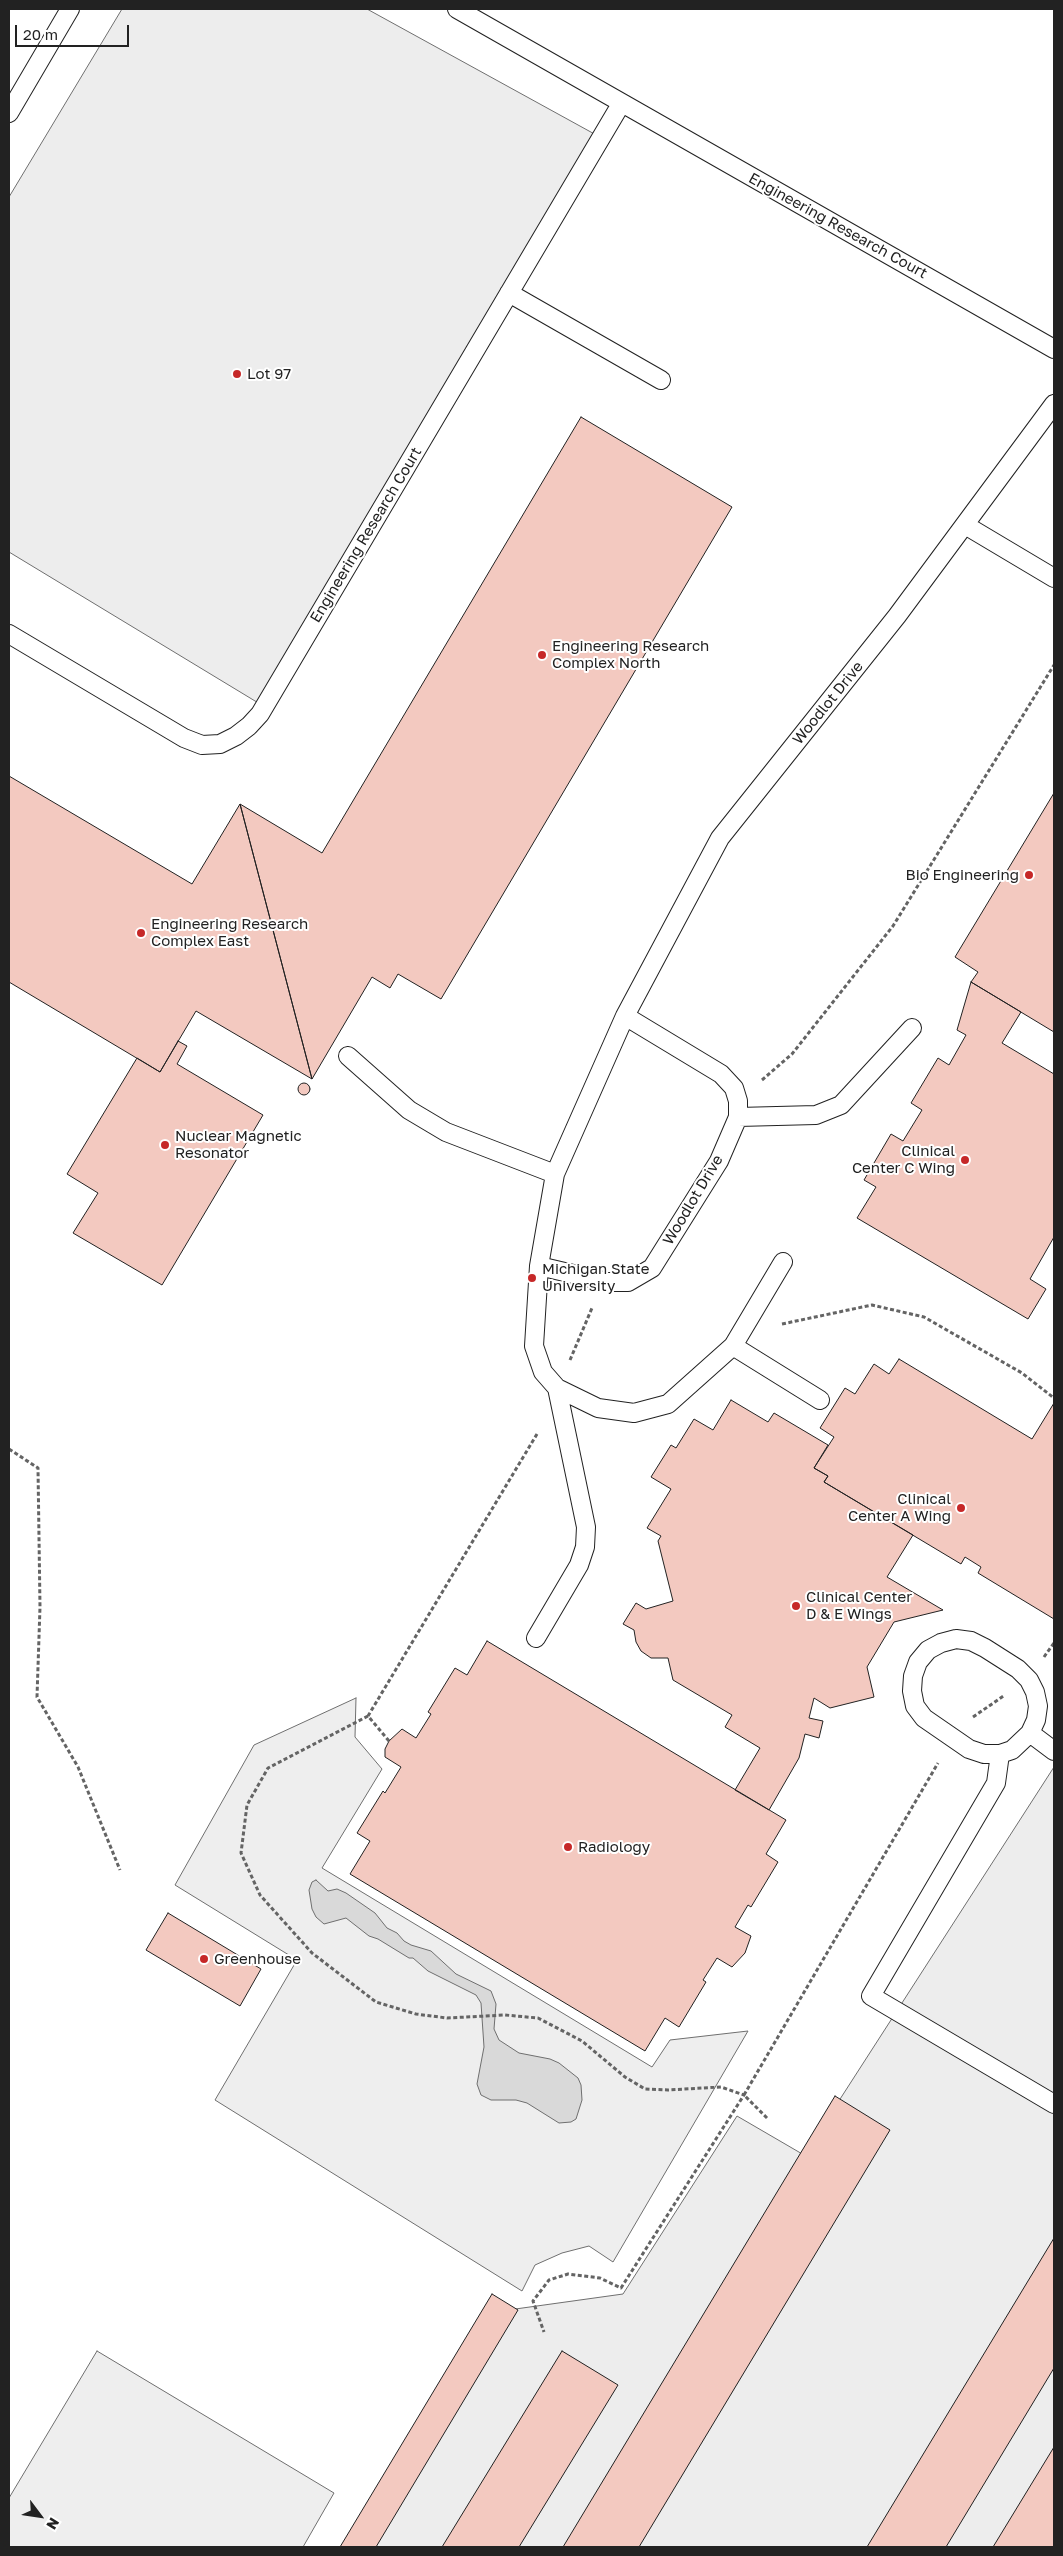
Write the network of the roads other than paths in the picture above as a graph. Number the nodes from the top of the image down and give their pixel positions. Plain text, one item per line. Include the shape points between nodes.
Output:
1 (70, 9) edge
2 (457, 9) edge
3 (622, 104) junction
4 (9, 112) edge
5 (509, 294) junction
6 (1054, 349) edge
7 (661, 380) dead end
8 (1054, 404) edge
9 (966, 525) junction
10 (1054, 578) edge
11 (9, 634) edge
12 (625, 1016) junction
13 (912, 1028) dead end
14 (348, 1056) dead end
15 (738, 1117) junction
16 (555, 1174) junction
17 (783, 1262) dead end
18 (539, 1266) junction
19 (733, 1346) junction
20 (557, 1388) junction
21 (820, 1400) dead end
22 (536, 1638) dead end
23 (1030, 1733) junction
24 (1054, 1751) edge
25 (1000, 1754) junction
26 (1054, 2104) edge

1 - 4 lane
2 - 3 lane, Engineering Research Court
3 - 5 lane, Engineering Research Court
3 - 6 lane, Engineering Research Court
5 - 7 lane
5 - 11 lane, Engineering Research Court via 260,714 236,736 220,744 202,745 184,738
8 - 9 lane, Woodlot Drive
9 - 10 lane
9 - 12 lane, Woodlot Drive via 720,838
12 - 15 lane via 721,1074 734,1088
12 - 16 lane, Woodlot Drive
13 - 15 lane via 840,1105 816,1115
14 - 16 lane via 409,1110 446,1132
15 - 18 lane, Woodlot Drive via 718,1161 652,1268 628,1282 607,1282
16 - 18 lane, Woodlot Drive
17 - 19 lane
18 - 20 lane via 534,1346 543,1372
19 - 20 lane via 668,1404 634,1413 598,1408
19 - 21 lane
20 - 22 lane via 586,1527 585,1547 579,1565
23 - 24 lane
23 - 25 lane via 1012,1750
23 - 25 lane via 1038,1706 1029,1680 1018,1669 971,1641 956,1639 942,1642 923,1656 912,1676 915,1706 924,1718 969,1749 984,1754
25 - 26 lane via 996,1783 871,1996

